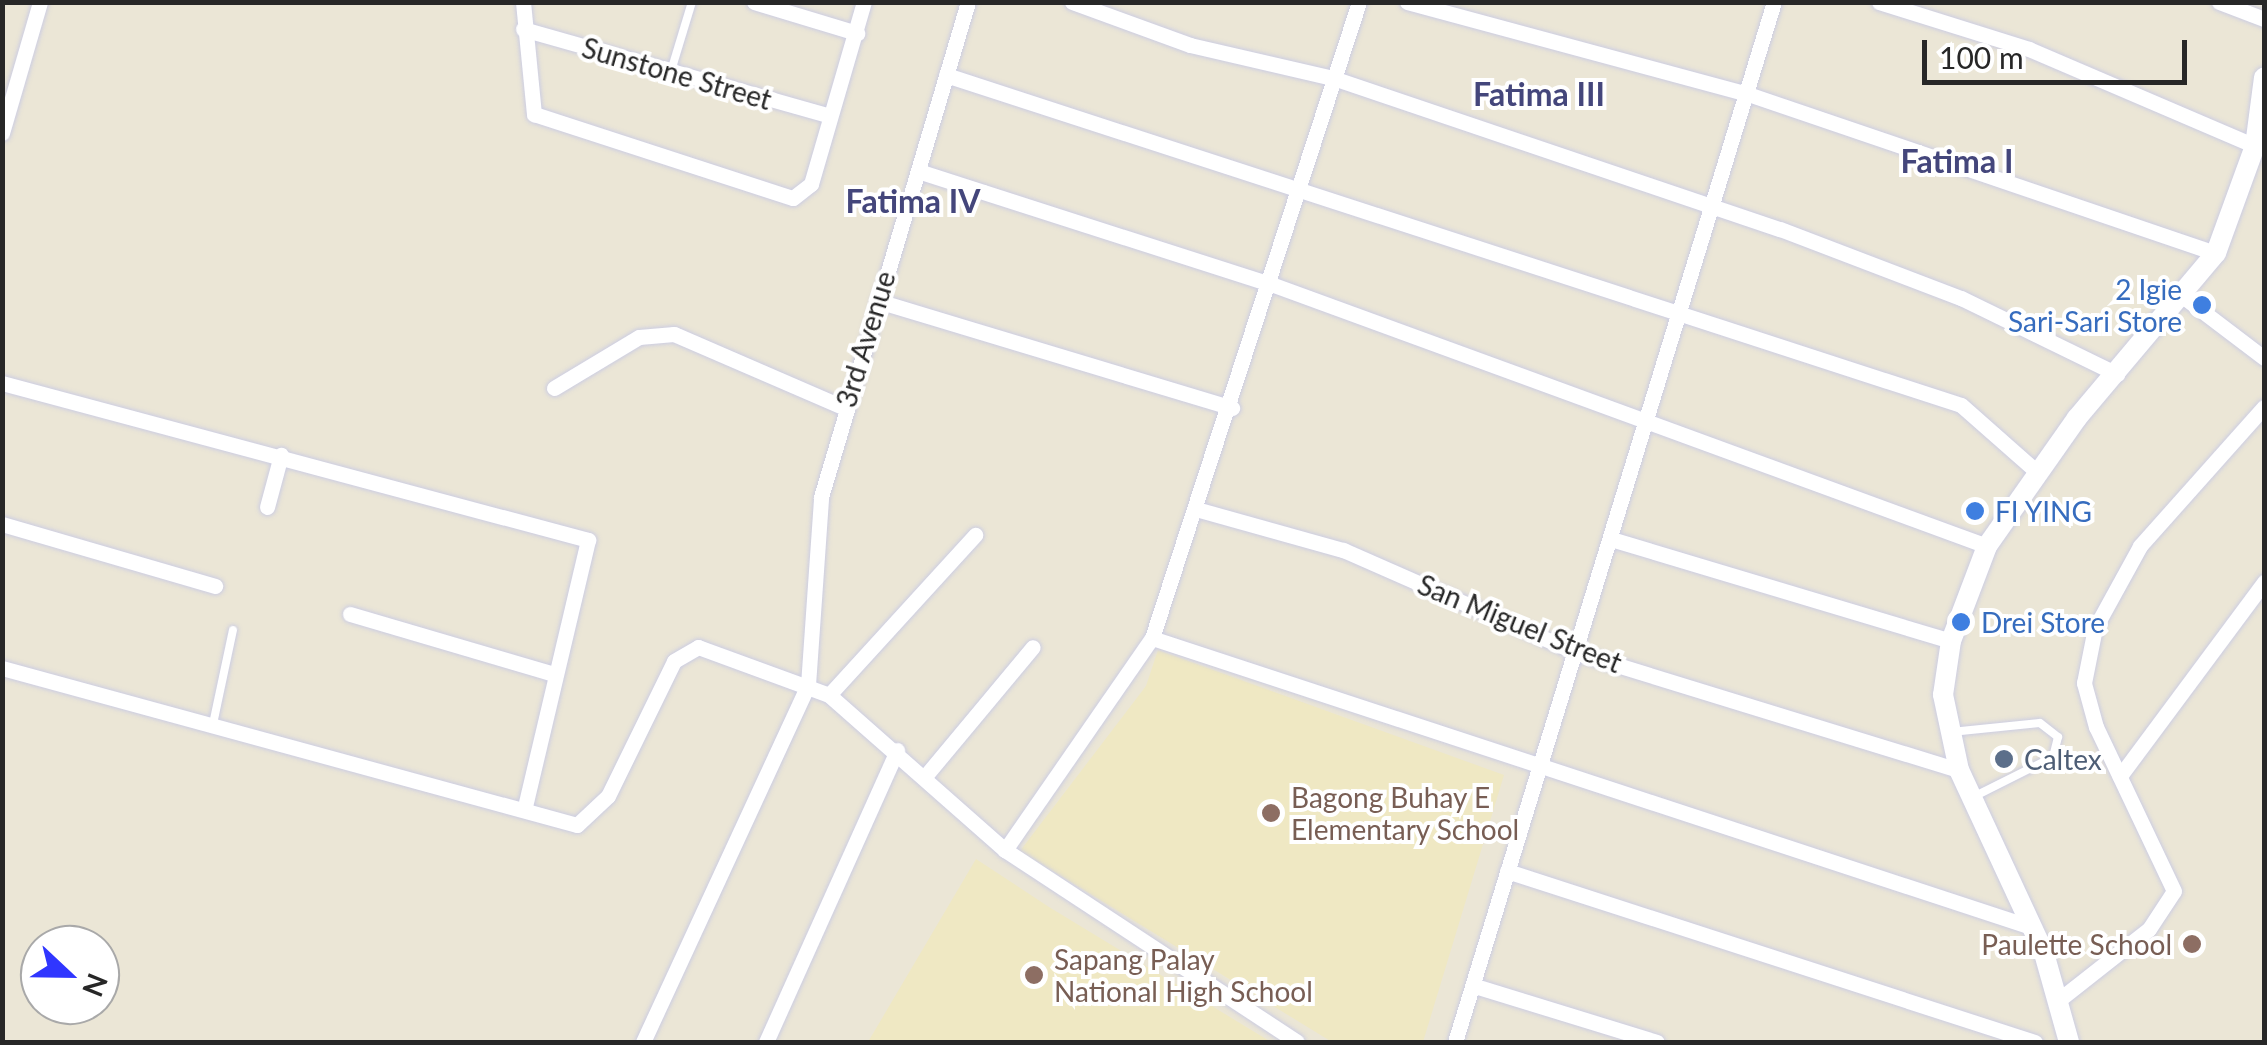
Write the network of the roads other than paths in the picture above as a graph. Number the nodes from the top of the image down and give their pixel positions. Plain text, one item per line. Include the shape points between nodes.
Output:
1 (40, 2) edge
2 (523, 2) edge
3 (692, 2) edge
4 (754, 2) edge
5 (864, 2) edge
6 (968, 2) edge
7 (1072, 2) edge
8 (1359, 2) edge
9 (1406, 2) edge
10 (1774, 2) edge
11 (1880, 2) edge
12 (2219, 2) edge
13 (2264, 19) edge
14 (523, 29) junction
15 (856, 33) junction
16 (671, 71) junction
17 (946, 75) junction
18 (1333, 78) junction
19 (2264, 78) edge
20 (1745, 93) junction
21 (830, 116) junction
22 (2, 133) edge
23 (2255, 146) junction
24 (918, 170) junction
25 (1298, 190) junction
26 (1710, 206) junction
27 (2216, 253) junction
28 (1271, 284) junction
29 (2185, 298) junction
30 (878, 301) junction
31 (1680, 315) junction
32 (2264, 358) edge
33 (2117, 374) junction
34 (2, 383) edge
35 (554, 388) dead end
36 (2264, 407) edge
37 (845, 408) junction
38 (1232, 408) junction
39 (1648, 420) junction
40 (281, 454) junction
41 (2038, 473) junction
42 (267, 507) dead end
43 (1196, 509) junction
44 (2, 524) edge
45 (974, 535) dead end
46 (1612, 539) junction
47 (1987, 546) junction
48 (2264, 582) edge
49 (215, 586) dead end
50 (350, 614) dead end
51 (233, 630) dead end
52 (1152, 638) junction
53 (1951, 641) junction
54 (1033, 647) dead end
55 (1578, 653) junction
56 (2, 668) edge
57 (554, 674) junction
58 (808, 685) junction
59 (829, 695) junction
60 (213, 724) junction
61 (1950, 732) junction
62 (897, 750) junction
63 (1543, 763) junction
64 (1959, 770) junction
65 (927, 774) junction
66 (2120, 776) junction
67 (1969, 799) junction
68 (524, 810) junction
69 (1005, 850) junction
70 (1507, 871) junction
71 (2031, 928) junction
72 (1475, 986) junction
73 (2060, 999) junction
74 (643, 1042) edge
75 (766, 1042) edge
76 (1297, 1042) edge
77 (1455, 1042) edge
78 (1656, 1042) edge
79 (2035, 1042) edge
80 (2069, 1042) edge

1 - 22 street
2 - 14 street
3 - 16 lane
4 - 15 street
5 - 15 street
6 - 17 street, 3rd Avenue
7 - 18 street via 1190,45
8 - 18 street
9 - 20 street
10 - 20 street
11 - 23 street via 2029,49
12 - 13 street
14 - 16 street, Sunstone Street
14 - 21 street via 534,114 793,198 811,184
15 - 21 street
16 - 21 street, Sunstone Street
17 - 24 street, 3rd Avenue
17 - 25 street
18 - 25 street
18 - 26 street
19 - 23 main road
20 - 26 street
20 - 27 street
23 - 27 main road
24 - 28 street
24 - 30 street, 3rd Avenue
25 - 28 street
25 - 31 street
26 - 31 street
26 - 33 street via 1961,298
27 - 29 main road
28 - 38 street
28 - 39 street
29 - 32 street
29 - 33 main road
30 - 37 street, 3rd Avenue
30 - 38 street
31 - 39 street
31 - 41 street via 1961,405
33 - 41 main road
34 - 40 street
35 - 37 street via 639,337 674,334
36 - 66 street via 2140,546 2094,628 2084,683
37 - 58 street, 3rd Avenue via 821,497
38 - 43 street
39 - 46 street
39 - 47 street
40 - 42 street
40 - 57 street via 588,540
41 - 47 main road
43 - 52 street
43 - 55 street, San Miguel Street via 1343,550
44 - 49 street
45 - 59 street
46 - 53 street
46 - 55 street
47 - 53 main road
48 - 66 street
50 - 57 street
51 - 60 lane
52 - 63 street
52 - 69 street
53 - 61 main road via 1942,695
54 - 65 street
55 - 63 street
55 - 64 street, San Miguel Street
56 - 60 street
57 - 68 street
58 - 59 street
58 - 68 street via 685,649 595,813 577,825
58 - 74 street
59 - 62 street
60 - 68 street
61 - 64 main road
61 - 67 lane via 2040,723 2058,737 2052,756
62 - 65 street
62 - 75 street
63 - 70 street
63 - 71 street
64 - 67 main road
65 - 69 street
66 - 73 street via 2174,891 2149,928
67 - 71 main road
69 - 76 street
70 - 72 street
70 - 79 street
71 - 73 main road
72 - 77 street
72 - 78 street
73 - 80 main road

